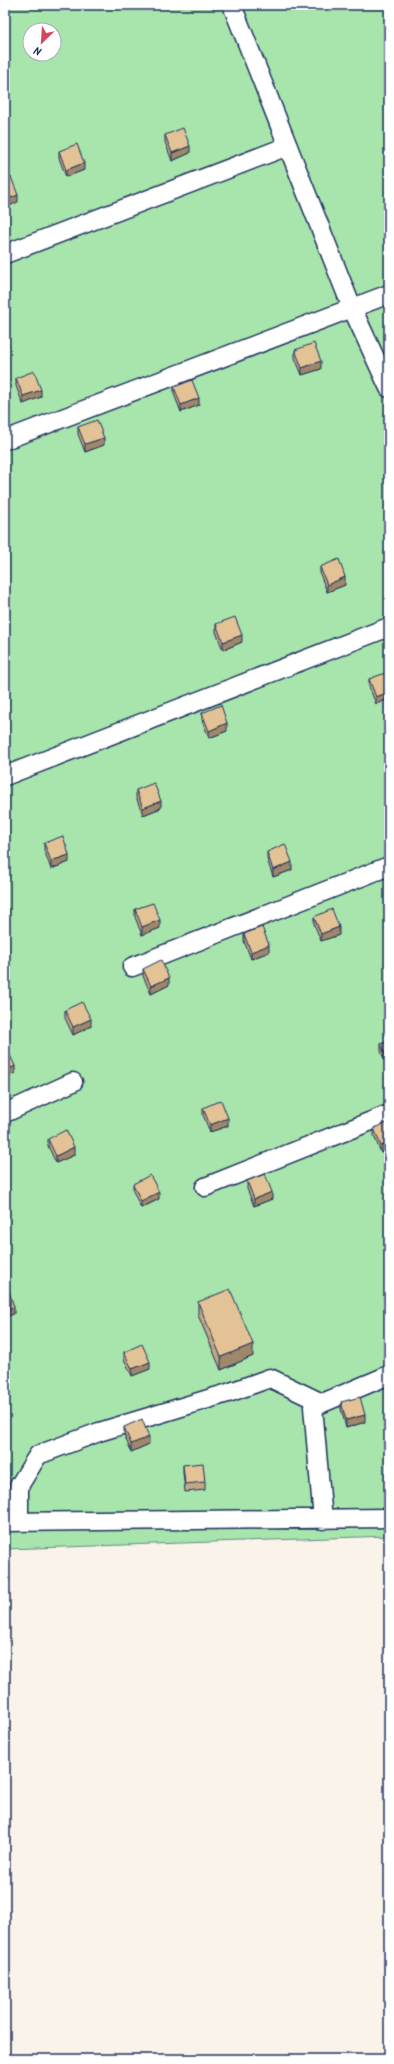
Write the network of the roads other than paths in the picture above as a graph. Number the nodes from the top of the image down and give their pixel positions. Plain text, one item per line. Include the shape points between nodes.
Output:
1 (232, 5) edge
2 (288, 146) junction
3 (5, 254) edge
4 (389, 294) edge
5 (352, 308) junction
6 (389, 388) edge
7 (5, 440) edge
8 (389, 627) edge
9 (5, 776) edge
10 (389, 866) edge
11 (132, 967) dead end
12 (73, 1082) dead end
13 (5, 1113) edge
14 (389, 1114) edge
15 (205, 1187) dead end
16 (389, 1375) edge
17 (322, 1403) junction
18 (389, 1518) edge
19 (323, 1520) junction
20 (12, 1522) edge

1 - 2 lane
2 - 3 lane
2 - 5 lane
4 - 5 lane
5 - 6 lane
5 - 7 lane
8 - 9 lane
10 - 11 lane
12 - 13 lane
14 - 15 lane
16 - 17 lane
17 - 19 lane via 313,1407
17 - 20 lane via 270,1378 99,1432 38,1455 19,1486
18 - 19 lane
19 - 20 lane

